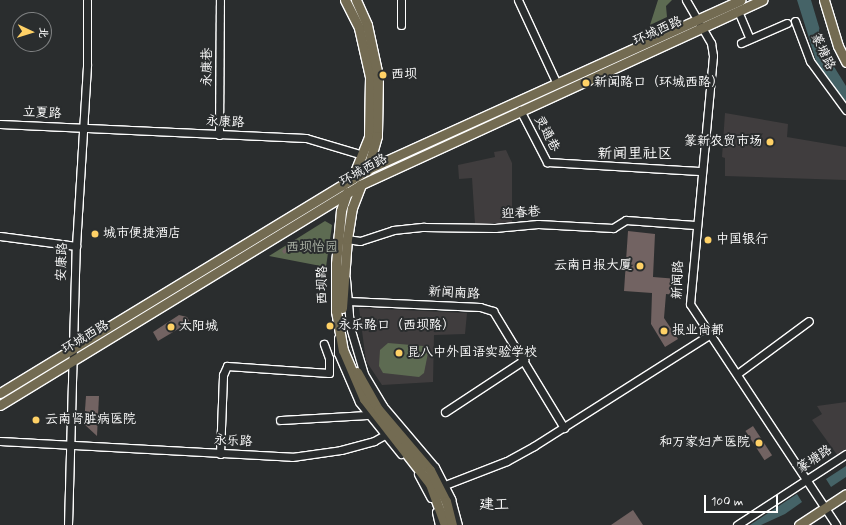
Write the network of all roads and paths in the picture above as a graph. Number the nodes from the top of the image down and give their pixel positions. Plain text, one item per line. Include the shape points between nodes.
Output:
1 (87, 0) edge
2 (220, 0) edge
3 (345, 0) edge
4 (356, 0) edge
5 (401, 0) edge
6 (518, 0) edge
7 (686, 0) edge
8 (740, 0) edge
9 (762, 0) edge
10 (824, 0) edge
11 (738, 11) junction
12 (700, 23) junction
13 (401, 25) dead end
14 (750, 39) junction
15 (741, 43) dead end
16 (846, 62) edge
17 (556, 82) junction
18 (520, 110) junction
19 (846, 110) edge
20 (0, 124) edge
21 (83, 128) junction
22 (219, 135) junction
23 (363, 155) junction
24 (368, 169) junction
25 (700, 171) junction
26 (353, 178) junction
27 (360, 185) junction
28 (346, 194) junction
29 (695, 225) junction
30 (0, 236) edge
31 (347, 239) junction
32 (76, 246) junction
33 (344, 265) junction
34 (348, 301) junction
35 (809, 321) dead end
36 (338, 322) junction
37 (709, 335) junction
38 (324, 344) dead end
39 (73, 349) junction
40 (524, 360) junction
41 (73, 361) junction
42 (737, 374) junction
43 (0, 393) edge
44 (0, 405) edge
45 (445, 412) dead end
46 (368, 415) junction
47 (280, 420) dead end
48 (564, 428) junction
49 (388, 434) junction
50 (0, 442) edge
51 (71, 446) junction
52 (220, 454) junction
53 (846, 454) edge
54 (806, 480) junction
55 (445, 485) junction
56 (846, 494) edge
57 (846, 501) edge
58 (827, 510) junction
59 (68, 525) edge
60 (439, 525) edge
61 (445, 525) edge
62 (452, 525) edge
63 (458, 525) edge
64 (737, 525) edge
65 (799, 525) edge
66 (810, 525) edge
67 (836, 525) edge

1 - 21 street, 安康路
2 - 22 street, 永康巷
3 - 23 main road, 西坝路 via 359,28 370,77 370,122
4 - 24 main road, 西坝路 via 367,25 378,76 377,136
5 - 13 street
6 - 17 street
7 - 12 street, 新闻路
8 - 12 main road, 环城西路
9 - 11 main road, 环城西路
10 - 16 main road via 838,46
11 - 12 main road, 环城西路
11 - 14 street
12 - 17 main road, 环城西路
12 - 18 main road, 环城西路
12 - 25 street, 新闻路 via 713,56
14 - 15 street
14 - 19 street, 篆塘路 via 791,22 810,62
17 - 24 main road, 环城西路
18 - 25 street, 灵通巷 via 547,162
18 - 27 main road, 环城西路
20 - 21 street, 立夏路
21 - 22 street, 永康路
21 - 32 street, 安康路
22 - 23 street, 永康路 via 306,138
23 - 26 main road, 西坝路
24 - 26 main road, 环城西路
24 - 27 main road, 西坝路
25 - 29 street, 新闻路
26 - 28 main road, 西坝路
26 - 39 main road, 环城西路
27 - 28 main road, 环城西路
27 - 31 main road, 西坝路 via 352,208
28 - 36 main road, 西坝路 via 341,212 336,257
28 - 41 main road, 环城西路
29 - 31 street, 迎春巷 via 626,220 614,228 538,224 495,228 424,227 393,230 360,241
29 - 37 street, 新闻路 via 689,300 695,316
30 - 32 street
31 - 33 main road, 西坝路
32 - 39 street, 安康路
33 - 34 street
33 - 62 main road, 西坝路 via 344,328 359,377 378,409 430,470 446,501
34 - 40 street, 新闻南路 via 488,309 498,315
34 - 55 street via 350,327 364,374 383,406 419,446
35 - 42 street
36 - 46 street via 338,353 349,384
36 - 49 main road, 西坝路 via 343,350 354,382
37 - 42 street, 新闻路
37 - 48 street
38 - 52 street via 329,358 329,373 227,366 223,375
39 - 41 street, 安康路
39 - 43 main road, 环城西路
40 - 45 street
40 - 48 street, 新闻南路
41 - 44 main road, 环城西路
41 - 51 street, 安康路
42 - 54 street, 新闻路
46 - 47 street
46 - 49 street
48 - 55 street via 507,461
49 - 52 street, 永乐路 via 312,456
49 - 60 street via 425,486
49 - 61 main road, 西坝路 via 430,484
50 - 51 street, 永乐路
51 - 52 street, 永乐路
51 - 59 street, 安康路
53 - 54 street, 篆塘路
54 - 58 street, 新闻路
54 - 64 street, 篆塘路
55 - 63 street
56 - 58 main road
57 - 58 main road
58 - 65 main road
58 - 66 main road
58 - 67 street, 新闻路

